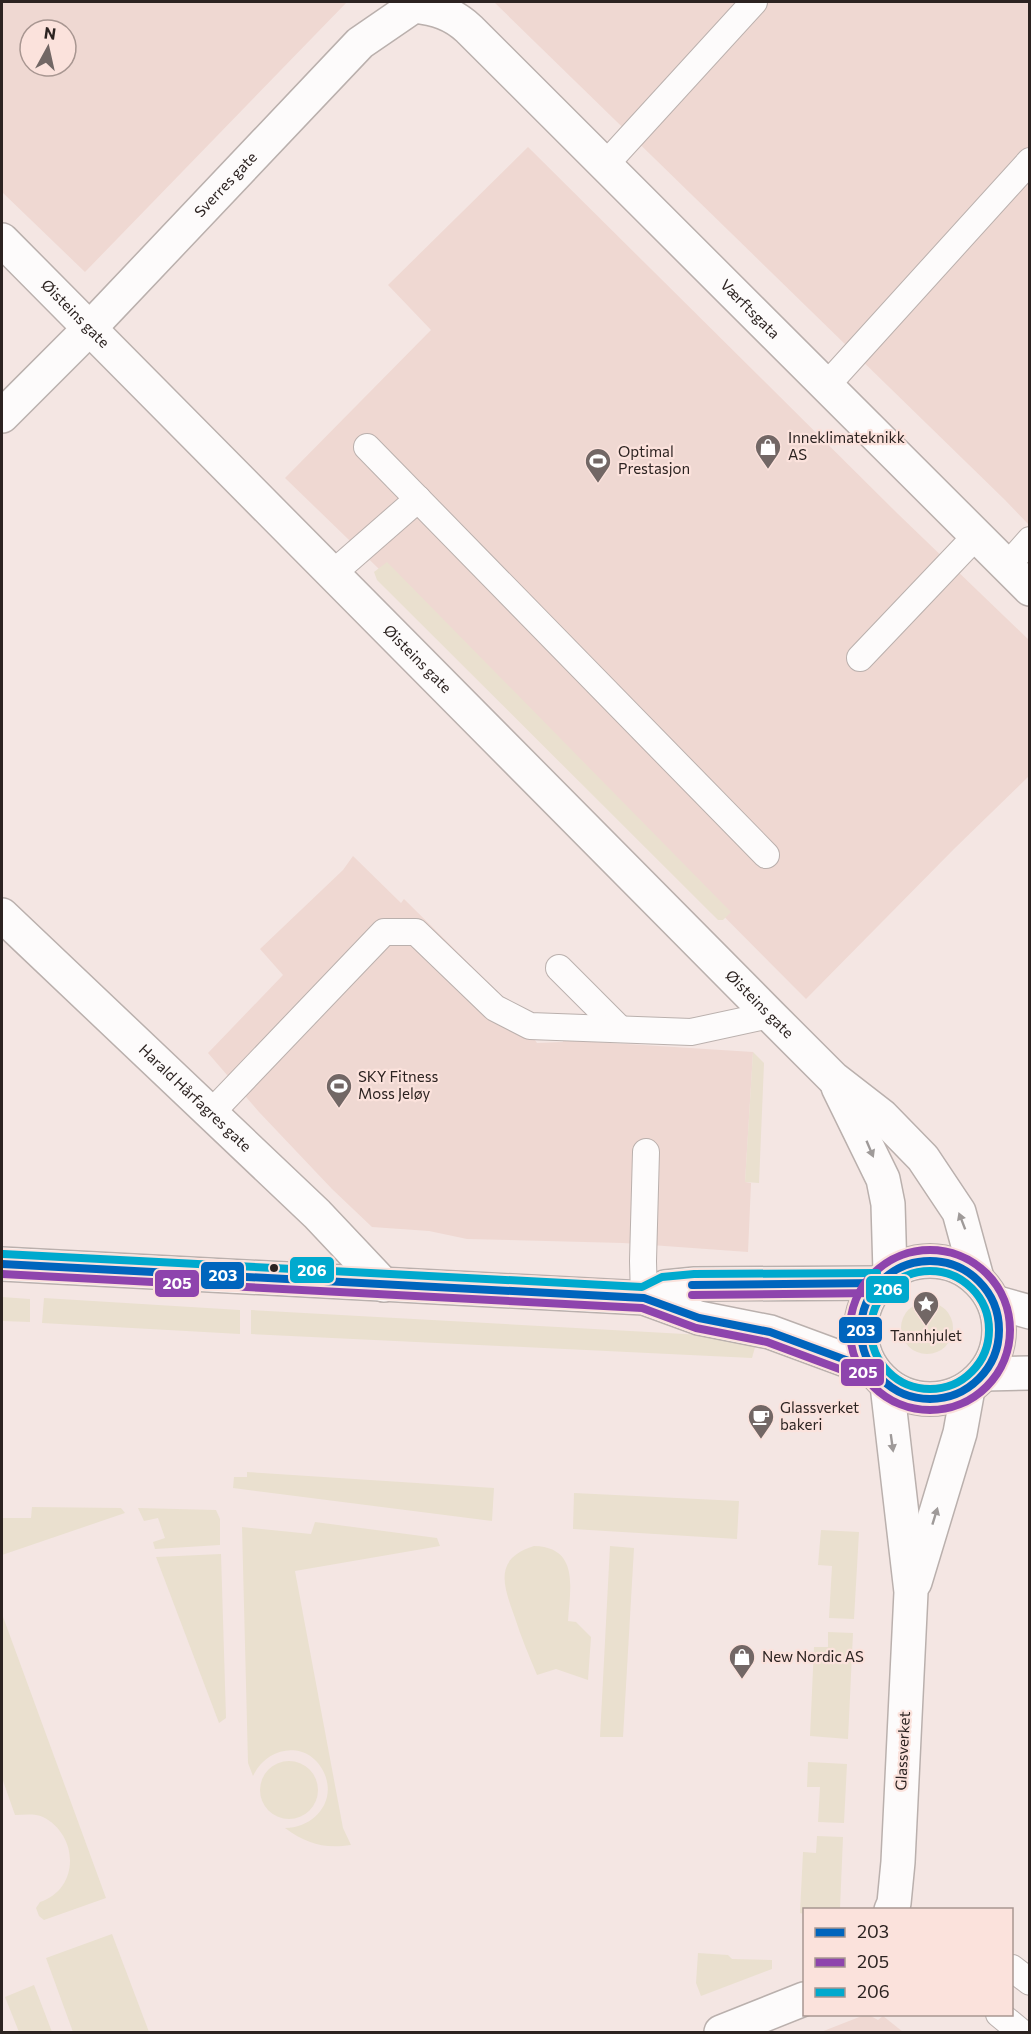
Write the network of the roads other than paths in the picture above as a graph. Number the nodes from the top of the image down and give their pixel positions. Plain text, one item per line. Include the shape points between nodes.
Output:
1 (754, 2) edge
2 (412, 4) edge
3 (469, 29) joint
4 (1029, 161) edge
5 (605, 165) junction
6 (2, 240) edge
7 (89, 329) junction
8 (826, 386) junction
9 (2, 416) edge
10 (367, 447) dead end
11 (418, 499) junction
12 (976, 536) junction
13 (1029, 540) edge
14 (1007, 566) junction
15 (331, 575) junction
16 (1029, 589) edge
17 (860, 658) dead end
18 (766, 855) dead end
19 (2, 915) edge
20 (559, 968) dead end
21 (770, 1015) junction
22 (620, 1029) junction
23 (833, 1078) junction
24 (210, 1114) junction
25 (646, 1152) dead end
26 (2, 1264) edge
27 (884, 1278) junction
28 (384, 1285) junction
29 (986, 1290) junction
30 (644, 1298) junction
31 (1029, 1312) edge
32 (1029, 1373) edge
33 (880, 1377) junction
34 (976, 1381) junction
35 (911, 1592) junction
36 (897, 1907) edge
37 (1013, 1970) edge
38 (1029, 1982) edge
39 (803, 1999) edge
40 (1001, 2016) edge
41 (721, 2032) edge
42 (1021, 2032) edge

1 - 5 lane
2 - 3 street, Sverres gate via 441,10
2 - 7 street, Sverres gate via 360,43
3 - 5 street, Værftsgata
4 - 8 lane
5 - 8 street, Værftsgata
6 - 7 street, Øisteins gate
7 - 9 street, Sverres gate
7 - 15 street, Øisteins gate
8 - 12 street, Værftsgata
10 - 11 lane
11 - 15 lane
11 - 18 lane
12 - 14 street, Værftsgata
12 - 17 lane
13 - 14 lane
14 - 16 street, Værftsgata
15 - 21 street, Øisteins gate
19 - 24 street, Harald Hårfagres gate
20 - 22 lane
21 - 22 lane via 691,1032
21 - 23 street, Øisteins gate
22 - 24 lane via 530,1026 495,1008 416,932 384,932
23 -> 27 street, Øisteins gate via 883,1179 888,1204
29 -> 23 street, Øisteins gate via 959,1212 923,1158 882,1116
24 - 28 street, Harald Hårfagres gate via 317,1214
25 - 30 lane
26 - 28 street
27 - 29 street via 907,1263 949,1262
27 - 30 street via 695,1284 665,1287
27 - 33 street via 867,1299 861,1318 863,1351
28 - 30 street
29 - 31 street
29 - 34 street via 999,1318 1000,1336 995,1356
30 - 33 street via 699,1318 770,1332
32 - 34 street
33 - 34 street via 911,1397 928,1400 948,1397
33 -> 35 street, Glassverket
35 -> 34 street, Glassverket
35 - 36 street, Glassverket
37 - 38 lane
39 - 41 street
40 - 42 lane

